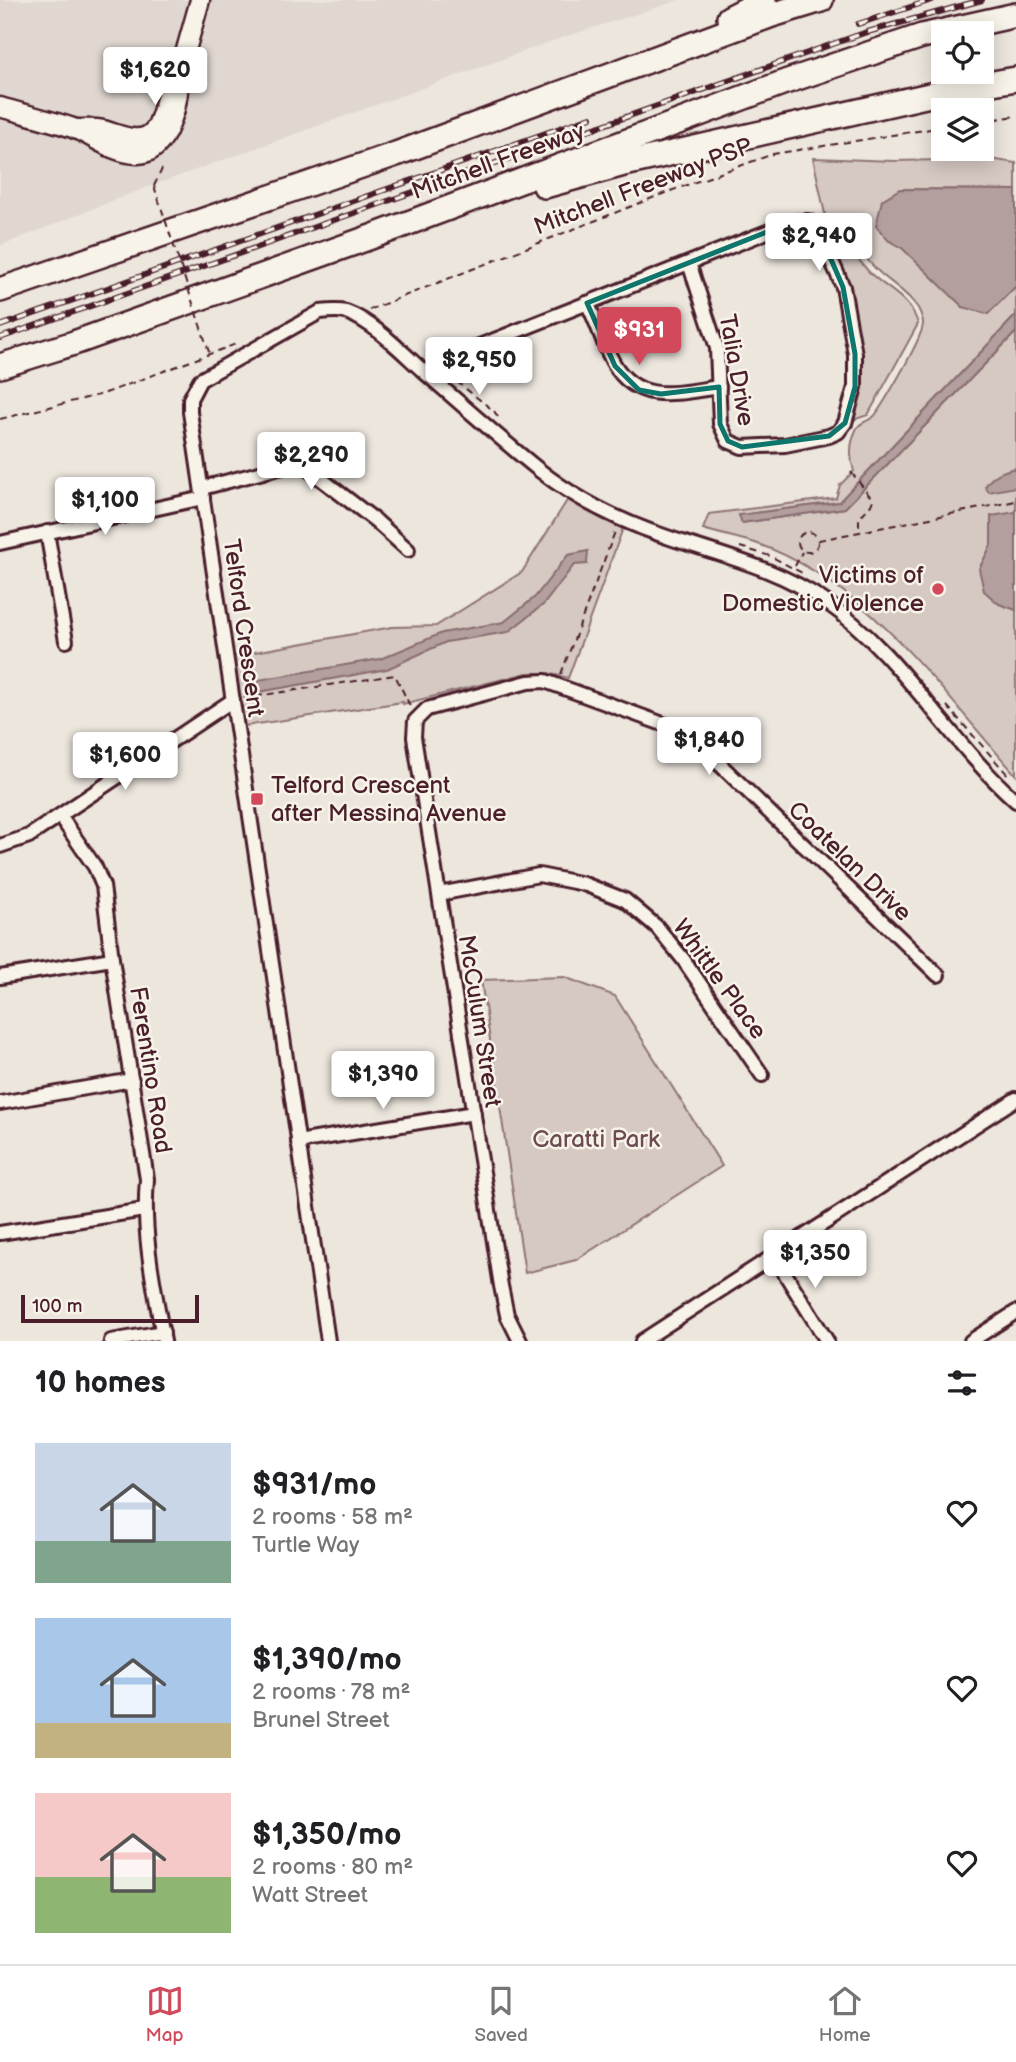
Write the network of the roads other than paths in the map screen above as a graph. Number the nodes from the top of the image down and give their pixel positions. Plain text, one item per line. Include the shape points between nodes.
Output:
1 (200, 0) edge
2 (764, 0) edge
3 (821, 0) edge
4 (1016, 15) edge
5 (652, 60) junction
6 (1016, 79) edge
7 (0, 107) edge
8 (400, 226) junction
9 (690, 263) junction
10 (0, 290) edge
11 (587, 303) junction
12 (0, 366) edge
13 (432, 370) junction
14 (719, 387) junction
15 (202, 493) junction
16 (47, 533) junction
17 (0, 543) edge
18 (408, 550) dead end
19 (66, 641) dead end
20 (233, 700) junction
21 (427, 709) joint
22 (1016, 801) edge
23 (60, 816) junction
24 (0, 846) edge
25 (439, 894) junction
26 (112, 959) junction
27 (938, 975) dead end
28 (0, 977) edge
29 (762, 1075) dead end
30 (132, 1080) junction
31 (1016, 1099) edge
32 (0, 1103) edge
33 (474, 1113) junction
34 (298, 1142) junction
35 (144, 1210) junction
36 (0, 1233) edge
37 (774, 1256) junction
38 (1016, 1312) edge
39 (164, 1337) edge
40 (111, 1341) edge
41 (328, 1341) edge
42 (520, 1341) edge
43 (642, 1341) edge
44 (827, 1341) edge
45 (971, 1341) edge

1 - 7 main road via 171,121 164,138 150,142 139,154
2 - 5 highway
3 - 5 highway, Mitchell Freeway
4 - 8 highway, Mitchell Freeway via 922,36 785,82
5 - 10 highway, Mitchell Freeway
6 - 8 highway via 624,164
8 - 12 highway, Mitchell Freeway
9 - 11 street, Talia Drive
9 - 14 street, Talia Drive via 717,348
9 - 14 street, Talia Drive via 792,222 808,221 817,227 843,287 855,354 855,387 838,432 785,445 742,447 728,440 720,424
11 - 13 street, Talia Drive
11 - 14 street via 615,366 639,390 661,394
13 - 15 street, Telford Crescent via 346,312 332,310 312,316 200,380 194,389 190,412
13 - 22 street, Telford Crescent via 499,438 572,493 668,537 765,569 825,601 886,655
15 - 16 street
15 - 18 street via 303,466
15 - 20 street, Telford Crescent
16 - 17 street
16 - 19 street
20 - 23 street
20 - 34 street, Telford Crescent
21 - 25 street, McCulum Street via 415,721 414,737
21 - 27 street, Coatelan Drive via 545,681 681,731
23 - 24 street via 29,836
23 - 26 street, Ferentino Road via 103,886
25 - 29 street, Whittle Place via 539,875 584,884 625,900 657,927 683,959
25 - 33 street, McCulum Street
26 - 28 street
26 - 30 street, Ferentino Road
30 - 32 street
30 - 35 street, Ferentino Road via 146,1179
31 - 37 street
33 - 34 street
33 - 42 street, McCulum Street via 507,1315
34 - 41 street, Telford Crescent
35 - 36 street
35 - 39 street, Ferentino Road
37 - 43 street
37 - 44 street
38 - 45 street
39 - 40 street

